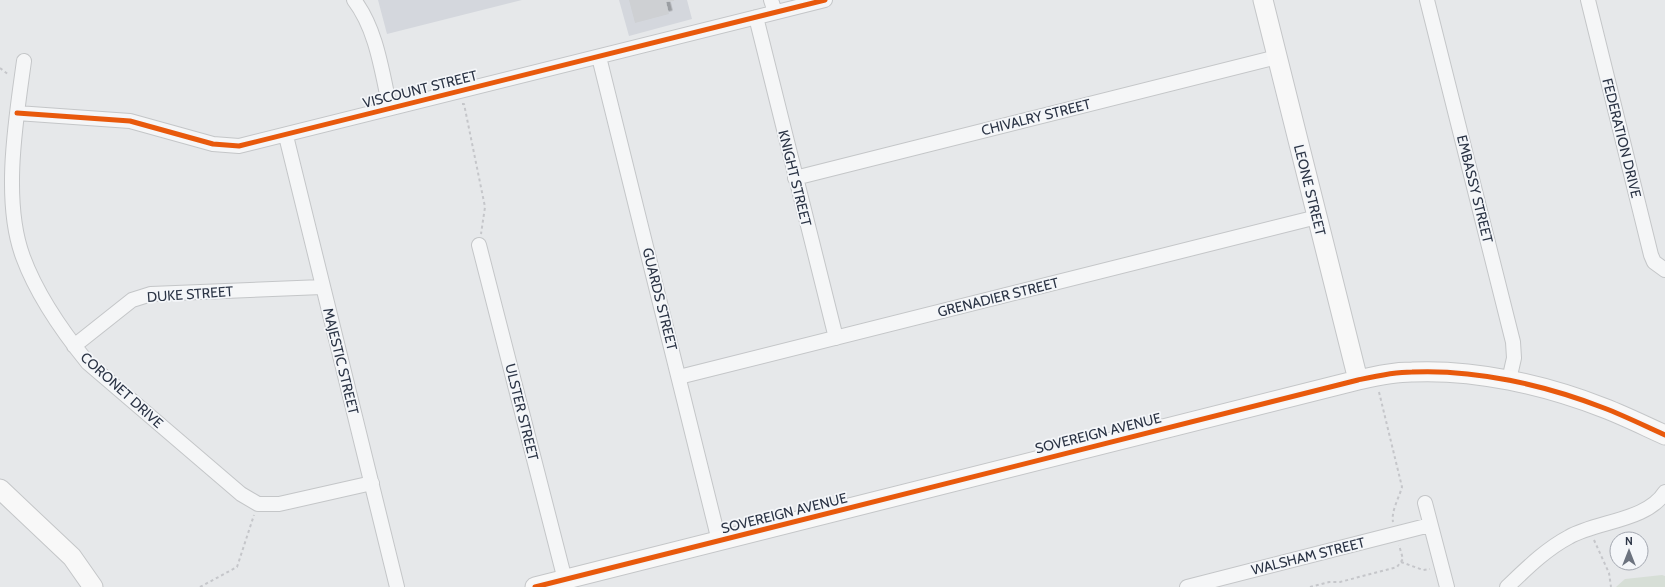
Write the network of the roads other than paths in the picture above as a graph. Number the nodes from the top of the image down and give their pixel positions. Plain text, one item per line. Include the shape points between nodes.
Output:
1 (354, 0) edge
2 (825, 0) edge
3 (1263, 0) edge
4 (1427, 0) edge
5 (1588, 0) edge
6 (773, 6) edge
7 (756, 17) junction
8 (1277, 56) junction
9 (599, 57) junction
10 (24, 61) dead end
11 (390, 108) junction
12 (17, 113) junction
13 (286, 136) junction
14 (795, 178) junction
15 (1317, 217) junction
16 (479, 245) road end
17 (1665, 270) edge
18 (322, 287) junction
19 (836, 338) junction
20 (74, 346) junction
21 (680, 377) junction
22 (1358, 380) junction
23 (1509, 380) junction
24 (1665, 436) edge
25 (372, 483) junction
26 (0, 489) edge
27 (1665, 492) edge
28 (1425, 503) dead end
29 (1430, 525) junction
30 (719, 541) junction
31 (565, 580) junction
32 (93, 587) edge
33 (398, 587) edge
34 (536, 587) edge
35 (1187, 587) edge
36 (1447, 587) edge
37 (1507, 587) edge

1 - 11 street via 369,26
2 - 6 street, VISCOUNT STREET
3 - 8 street, LEONE STREET
4 - 23 street, EMBASSY STREET via 1513,342 1514,358
5 - 17 street, FEDERATION DRIVE via 1651,255 1654,262
6 - 7 street, VISCOUNT STREET
7 - 9 street, VISCOUNT STREET
7 - 14 street, KNIGHT STREET
8 - 14 street, CHIVALRY STREET
8 - 15 street, LEONE STREET
9 - 11 street, VISCOUNT STREET
9 - 21 street, GUARDS STREET
10 - 12 street, CORONET DRIVE
11 - 13 street, VISCOUNT STREET
12 - 13 street, VISCOUNT STREET via 130,121 226,146 239,146
12 - 20 street, CORONET DRIVE via 13,215 22,256 36,288
13 - 18 street, MAJESTIC STREET
14 - 19 street, KNIGHT STREET
15 - 19 street, GRENADIER STREET
15 - 22 street, LEONE STREET
16 - 31 street, ULSTER STREET
18 - 20 street, DUKE STREET via 151,294 132,300
18 - 25 street, MAJESTIC STREET
19 - 21 street, GRENADIER STREET
20 - 25 street, CORONET DRIVE via 88,363 241,494 258,504 279,504
21 - 30 street, GUARDS STREET
22 - 23 street, SOVEREIGN AVENUE via 1412,372 1465,374
22 - 30 street, SOVEREIGN AVENUE
23 - 24 street, SOVEREIGN AVENUE via 1581,400
25 - 33 street, MAJESTIC STREET
26 - 32 street via 72,557
27 - 37 street via 1645,510 1569,537 1544,554
28 - 29 street
29 - 35 street, WALSHAM STREET
29 - 36 street
30 - 31 street, SOVEREIGN AVENUE
31 - 34 street, SOVEREIGN AVENUE

